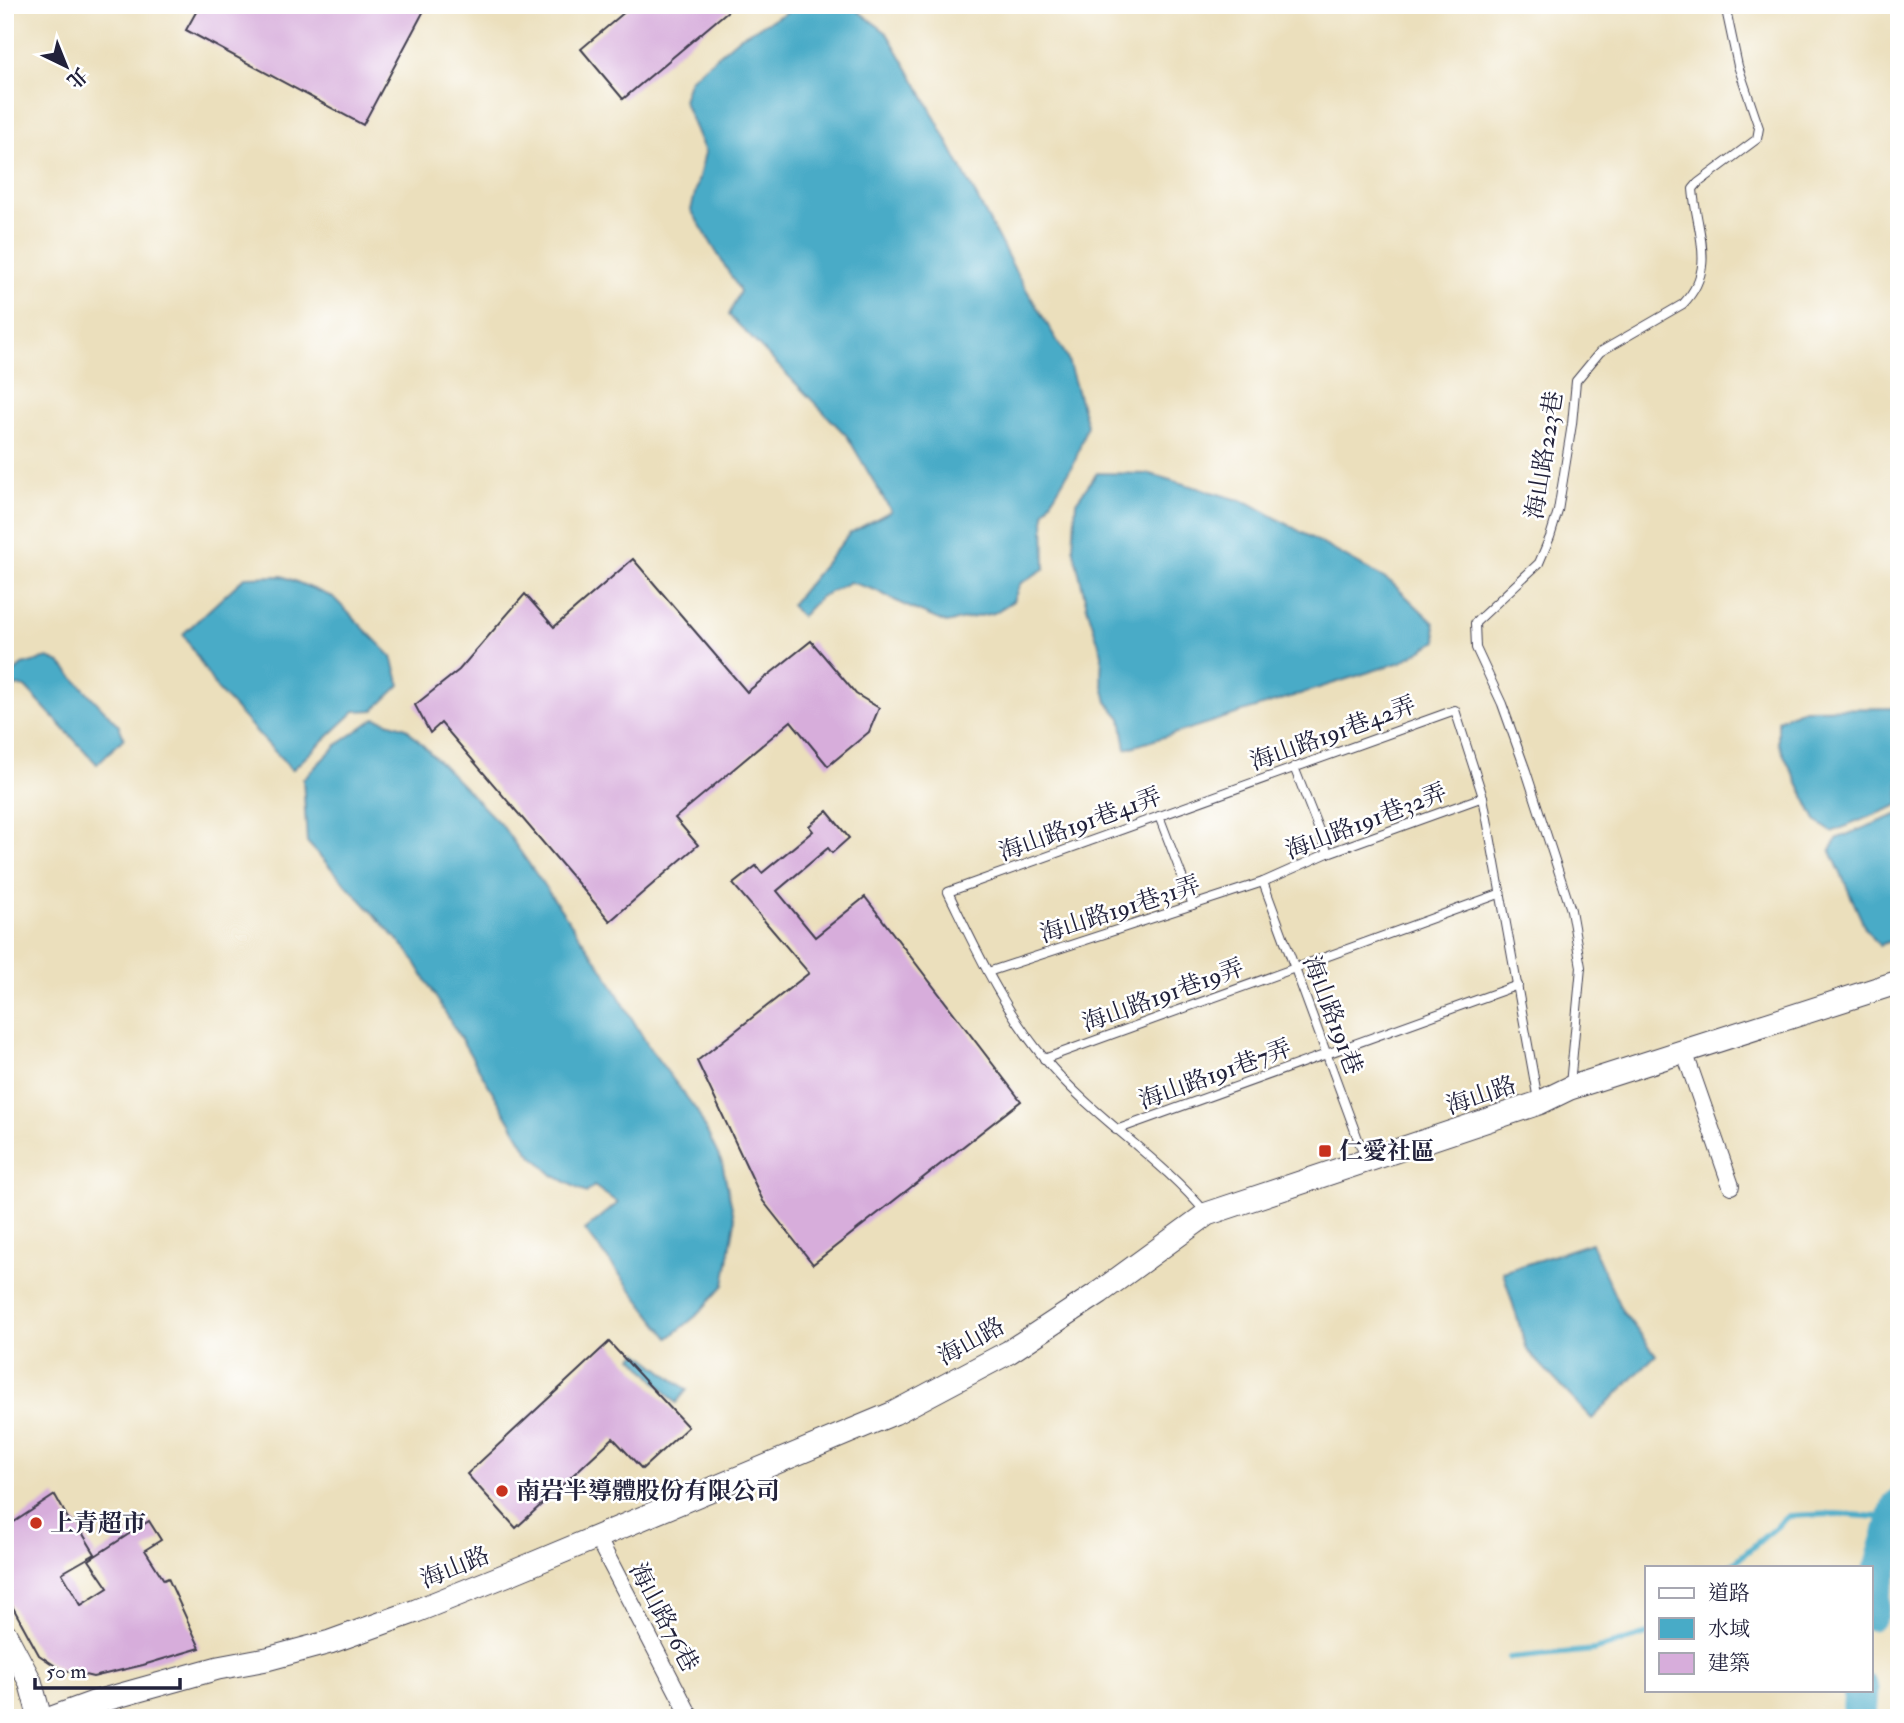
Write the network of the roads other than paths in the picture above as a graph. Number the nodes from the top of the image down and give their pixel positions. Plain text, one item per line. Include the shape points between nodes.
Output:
1 (1725, 5) edge
2 (1294, 767) junction
3 (1225, 792) joint
4 (1483, 797) junction
5 (1159, 816) junction
6 (1328, 853) junction
7 (1263, 882) junction
8 (1499, 894) junction
9 (1193, 905) junction
10 (1294, 967) junction
11 (988, 972) junction
12 (1899, 982) edge
13 (1518, 985) junction
14 (1684, 1051) junction
15 (1327, 1054) junction
16 (1044, 1059) junction
17 (1570, 1088) junction
18 (1539, 1103) junction
19 (1116, 1130) junction
20 (1366, 1161) junction
21 (1731, 1186) dead end
22 (1207, 1214) junction
23 (597, 1537) junction
24 (5, 1634) edge
25 (40, 1718) edge
26 (52, 1718) edge
27 (691, 1718) edge

1 - 17 lane, 海山路223巷 via 1738,66 1759,128 1757,139 1693,189 1703,250 1700,281 1683,304 1600,352 1576,381 1558,511 1550,537 1539,563 1475,623 1476,648 1502,704 1571,911 1581,967
2 - 3 lane, 海山路191巷42弄
2 - 4 lane, 海山路191巷42弄 via 1455,710
2 - 6 lane
3 - 5 lane, 海山路191巷41弄
4 - 6 lane, 海山路191巷32弄
4 - 8 lane
5 - 9 lane
5 - 11 lane, 海山路191巷41弄 via 948,892
6 - 7 lane, 海山路191巷32弄
7 - 9 lane, 海山路191巷31弄
7 - 10 lane, 海山路191巷
8 - 10 lane, 海山路191巷19弄
8 - 13 lane
9 - 11 lane, 海山路191巷31弄
10 - 15 lane, 海山路191巷
10 - 16 lane, 海山路191巷19弄
11 - 16 lane
12 - 14 main road, 海山路
13 - 15 lane, 海山路191巷7弄
13 - 18 lane
14 - 17 main road, 海山路
14 - 21 street
15 - 19 lane, 海山路191巷7弄
15 - 20 lane, 海山路191巷
16 - 19 lane
17 - 18 main road, 海山路
18 - 20 main road, 海山路
19 - 22 lane
20 - 22 main road, 海山路
22 - 23 main road, 海山路 via 1009,1352 905,1407
23 - 26 main road, 海山路 via 330,1642 218,1668
23 - 27 street, 海山路76巷
24 - 25 main road via 30,1681

